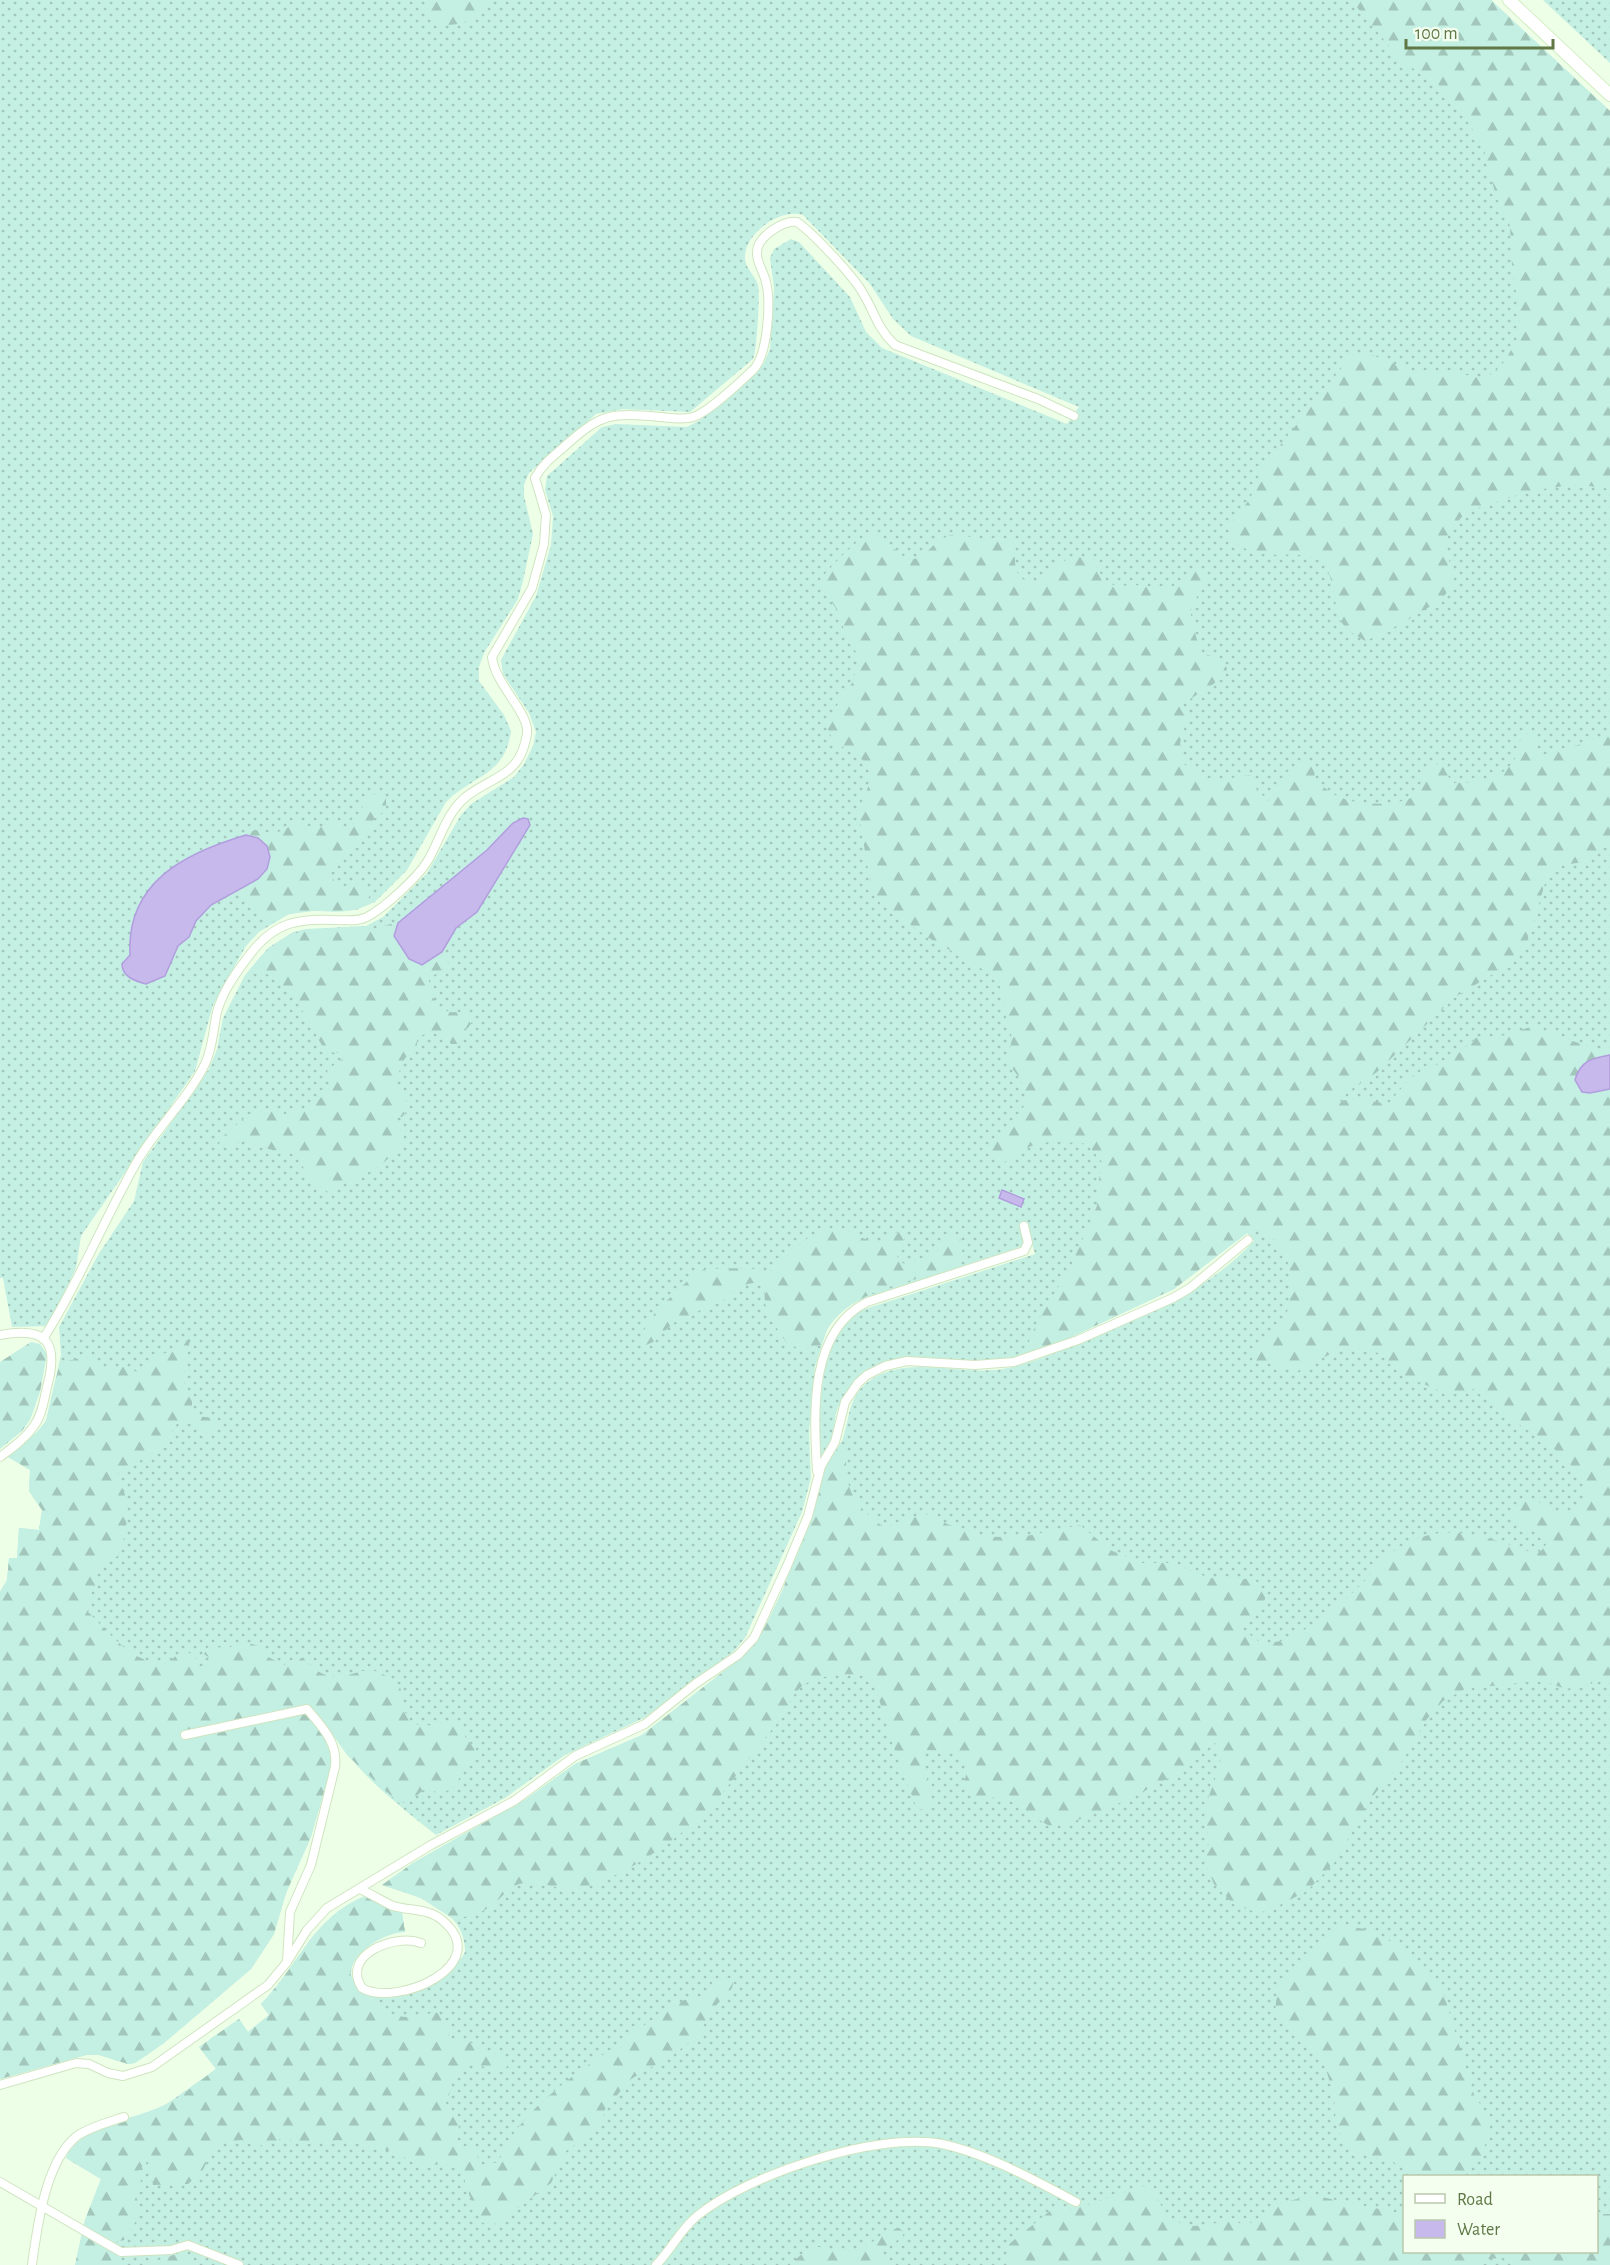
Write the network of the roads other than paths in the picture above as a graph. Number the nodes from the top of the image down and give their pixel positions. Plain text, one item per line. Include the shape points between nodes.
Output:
1 (1509, 0) edge
2 (1610, 95) edge
3 (1074, 416) dead end
4 (1024, 1226) dead end
5 (1248, 1240) dead end
6 (0, 1335) edge
7 (44, 1338) junction
8 (0, 1457) edge
9 (818, 1476) junction
10 (185, 1735) dead end
11 (360, 1889) junction
12 (421, 1943) dead end
13 (287, 1962) junction
14 (0, 2085) edge
15 (124, 2117) dead end
16 (0, 2182) edge
17 (1076, 2202) dead end
18 (42, 2206) junction
19 (32, 2265) edge
20 (240, 2265) edge
21 (656, 2265) edge

1 - 2 street
3 - 7 street via 895,345 877,324 855,282 797,222 765,236 756,253 767,288 764,349 754,369 693,417 631,415 599,419 546,463 535,478 546,516 544,544 532,588 492,657 501,685 525,722 527,733 512,767 501,778 466,797 449,818 426,863 374,913 353,920 293,921 258,945 224,994 205,1065 135,1164 105,1228
4 - 9 street via 1028,1243 1024,1251 867,1302 839,1322 818,1386
5 - 9 street via 1173,1298 1044,1353 995,1365 907,1361 876,1370 858,1383 848,1397 836,1442
6 - 7 street via 24,1333
7 - 8 street via 53,1360 38,1420
9 - 11 street via 808,1516 747,1646 645,1724 574,1756 514,1800
10 - 13 street via 307,1709 331,1738 335,1767 313,1858 290,1912
11 - 12 street via 395,1906 438,1917 449,1928 458,1949 449,1968 420,1984 382,1992 362,1988 357,1967 368,1954 388,1942
11 - 13 street via 320,1914
13 - 14 street via 268,1984 157,2064 123,2076 76,2063
15 - 18 street via 84,2132 68,2145 60,2156
16 - 18 street
17 - 21 street via 945,2144 876,2144 777,2173 704,2211 688,2224
18 - 19 street
18 - 20 street via 121,2252 171,2250 188,2245

